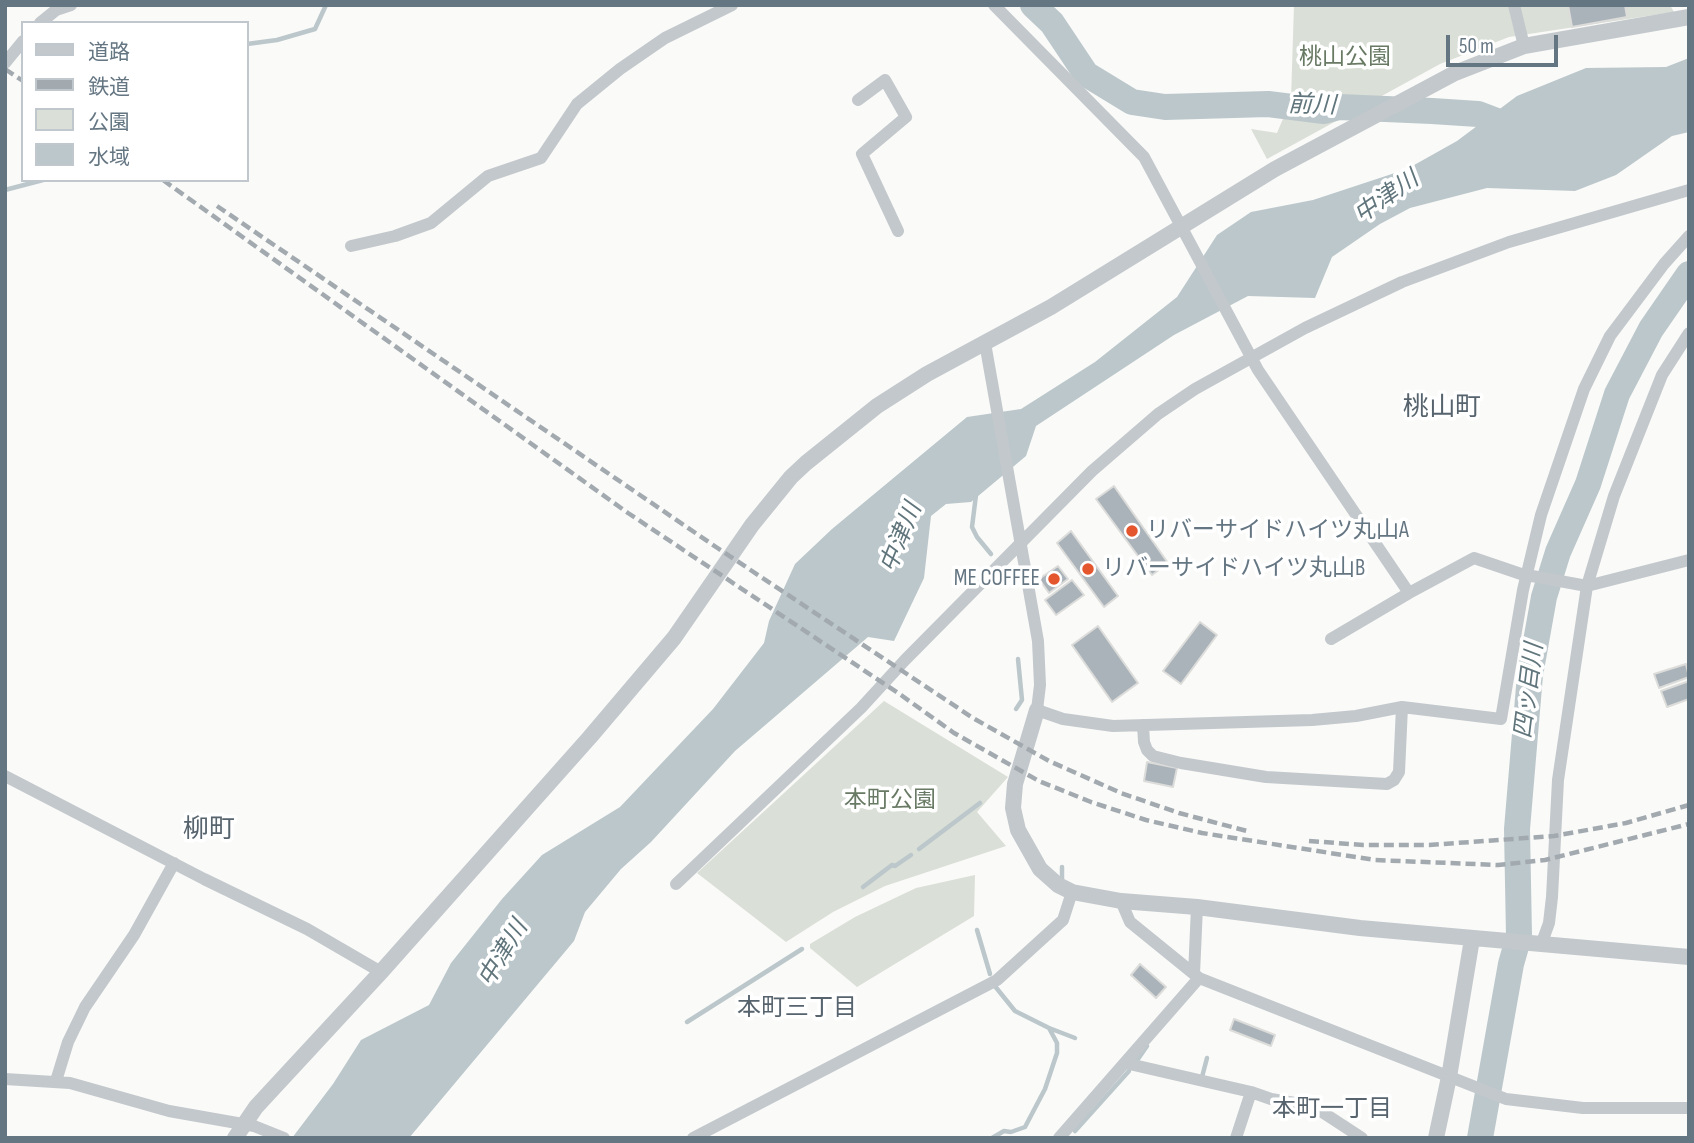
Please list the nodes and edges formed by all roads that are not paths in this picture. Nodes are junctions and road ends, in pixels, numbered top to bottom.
1 (71, 5) edge
2 (732, 5) edge
3 (994, 5) edge
4 (1514, 5) edge
5 (1689, 17) edge
6 (43, 21) edge
7 (21, 43) edge
8 (1524, 46) junction
9 (5, 63) edge
10 (858, 100) dead end
11 (1689, 190) edge
12 (898, 231) dead end
13 (1185, 233) junction
14 (1689, 236) edge
15 (351, 246) dead end
16 (1689, 333) edge
17 (985, 343) junction
18 (1249, 354) junction
19 (1020, 545) junction
20 (1689, 560) edge
21 (1533, 576) junction
22 (1583, 586) junction
23 (1409, 593) junction
24 (1331, 639) dead end
25 (1402, 707) junction
26 (1037, 710) junction
27 (1143, 725) junction
28 (5, 776) edge
29 (174, 863) junction
30 (676, 884) dead end
31 (1072, 892) junction
32 (1121, 901) junction
33 (1197, 907) junction
34 (1472, 939) junction
35 (1537, 945) junction
36 (1689, 957) edge
37 (380, 972) junction
38 (1196, 976) junction
39 (1125, 1063) junction
40 (1449, 1077) junction
41 (5, 1079) edge
42 (56, 1081) junction
43 (1251, 1092) junction
44 (1689, 1108) edge
45 (250, 1125) junction
46 (235, 1138) edge
47 (284, 1138) edge
48 (692, 1138) edge
49 (1059, 1138) edge
50 (1236, 1138) edge
51 (1362, 1138) edge
52 (1436, 1138) edge

1 - 6 street
2 - 15 street
3 - 13 street
4 - 8 street
5 - 8 street
7 - 9 street
8 - 13 street
10 - 12 street
11 - 18 street
13 - 17 street
13 - 18 street
14 - 21 street
16 - 22 street
17 - 19 street
17 - 37 street
18 - 19 street
18 - 23 street
19 - 26 street
19 - 30 street
20 - 22 street
21 - 22 street
21 - 23 street
21 - 25 street
22 - 35 street
23 - 24 street
25 - 27 street
25 - 27 street
26 - 27 street
26 - 31 street
28 - 29 street
29 - 37 street
29 - 42 street
31 - 32 street
31 - 48 street
32 - 33 street
32 - 38 street
33 - 34 street
33 - 38 street
34 - 35 street
34 - 40 street
35 - 36 street
37 - 45 street
38 - 39 street
38 - 40 street
39 - 43 street
39 - 49 street
40 - 44 street
40 - 52 street
41 - 42 street
42 - 45 street
43 - 50 street
43 - 51 street
45 - 46 street
45 - 47 street

